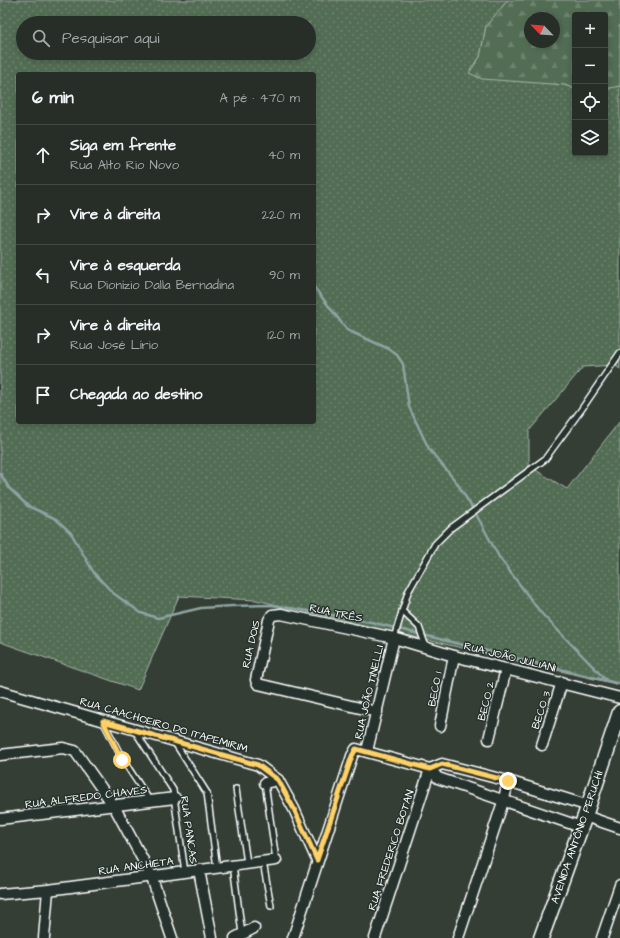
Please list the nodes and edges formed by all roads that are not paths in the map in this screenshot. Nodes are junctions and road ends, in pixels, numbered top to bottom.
1 (620, 353) edge
2 (402, 611) junction
3 (272, 615) joint
4 (394, 638) junction
5 (426, 647) junction
6 (454, 656) junction
7 (506, 669) junction
8 (562, 682) junction
9 (0, 691) edge
10 (620, 698) edge
11 (377, 712) junction
12 (620, 712) edge
13 (103, 721) junction
14 (440, 726) dead end
15 (135, 731) junction
16 (490, 739) dead end
17 (175, 742) junction
18 (542, 745) dead end
19 (367, 751) junction
20 (0, 755) edge
21 (430, 769) junction
22 (278, 780) junction
23 (508, 781) junction
24 (265, 783) joint
25 (236, 789) dead end
26 (175, 798) junction
27 (504, 799) junction
28 (150, 801) junction
29 (114, 806) junction
30 (585, 816) junction
31 (0, 819) edge
32 (620, 828) edge
33 (276, 860) joint
34 (317, 860) junction
35 (263, 861) junction
36 (247, 863) junction
37 (233, 865) junction
38 (217, 868) junction
39 (199, 870) junction
40 (185, 872) junction
41 (151, 876) junction
42 (620, 885) edge
43 (48, 890) junction
44 (0, 894) edge
45 (271, 906) dead end
46 (254, 928) dead end
47 (239, 936) edge
48 (44, 938) edge
49 (172, 938) edge
50 (212, 938) edge
51 (293, 938) edge
52 (375, 938) edge
53 (458, 938) edge
54 (541, 938) edge
55 (602, 938) edge

1 - 2 lane
2 - 4 lane
2 - 5 lane
3 - 4 street, RUA TRÊS
3 - 11 street, RUA DOIS
4 - 5 street, RUA JOÃO JULIANI
4 - 11 street, RUA JOÃO TINELLI
5 - 6 street, RUA JOÃO JULIANI
6 - 7 street, RUA JOÃO JULIANI
6 - 14 street, BECO 1
7 - 8 street, RUA JOÃO JULIANI
7 - 16 street, BECO 2
8 - 10 street, RUA JOÃO JULIANI
8 - 18 street, BECO 3
9 - 13 street, RUA CAACHOEIRO DO ITAPEMIRIM
11 - 19 street, RUA JOÃO TINELLI
12 - 30 main road, AVENIDA ANTÔNIO PERUCHI
13 - 15 street, RUA CAACHOEIRO DO ITAPEMIRIM
13 - 28 lane
15 - 17 street, RUA CAACHOEIRO DO ITAPEMIRIM
15 - 26 lane, RUA PANCAS
17 - 22 street, RUA CAACHOEIRO DO ITAPEMIRIM
17 - 38 lane
19 - 21 street
19 - 34 street
20 - 29 street
21 - 23 street
21 - 27 street
21 - 52 street, RUA FREDERICO BOTAN
22 - 24 street
22 - 34 street, RUA CAACHOEIRO DO ITAPEMIRIM
23 - 27 street
23 - 30 street
24 - 33 lane
25 - 36 lane
26 - 28 street, RUA ALFREDO CHAVES
26 - 40 lane, RUA PANCAS
27 - 30 street
27 - 53 street
28 - 29 street, RUA ALFREDO CHAVES
29 - 31 street, RUA ALFREDO CHAVES
29 - 41 street
30 - 32 street
30 - 54 main road, AVENIDA ANTÔNIO PERUCHI
33 - 35 street, RUA ANCHIETA
34 - 51 street
35 - 36 street, RUA ANCHIETA
35 - 45 lane
36 - 37 street, RUA ANCHIETA
37 - 38 street, RUA ANCHIETA
37 - 47 lane
38 - 39 street, RUA ANCHIETA
39 - 40 street, RUA ANCHIETA
39 - 50 street
40 - 41 street, RUA ANCHIETA
41 - 43 street, RUA ANCHIETA
41 - 49 street
42 - 55 street
43 - 44 street, RUA ANCHIETA
43 - 48 street
46 - 47 street

